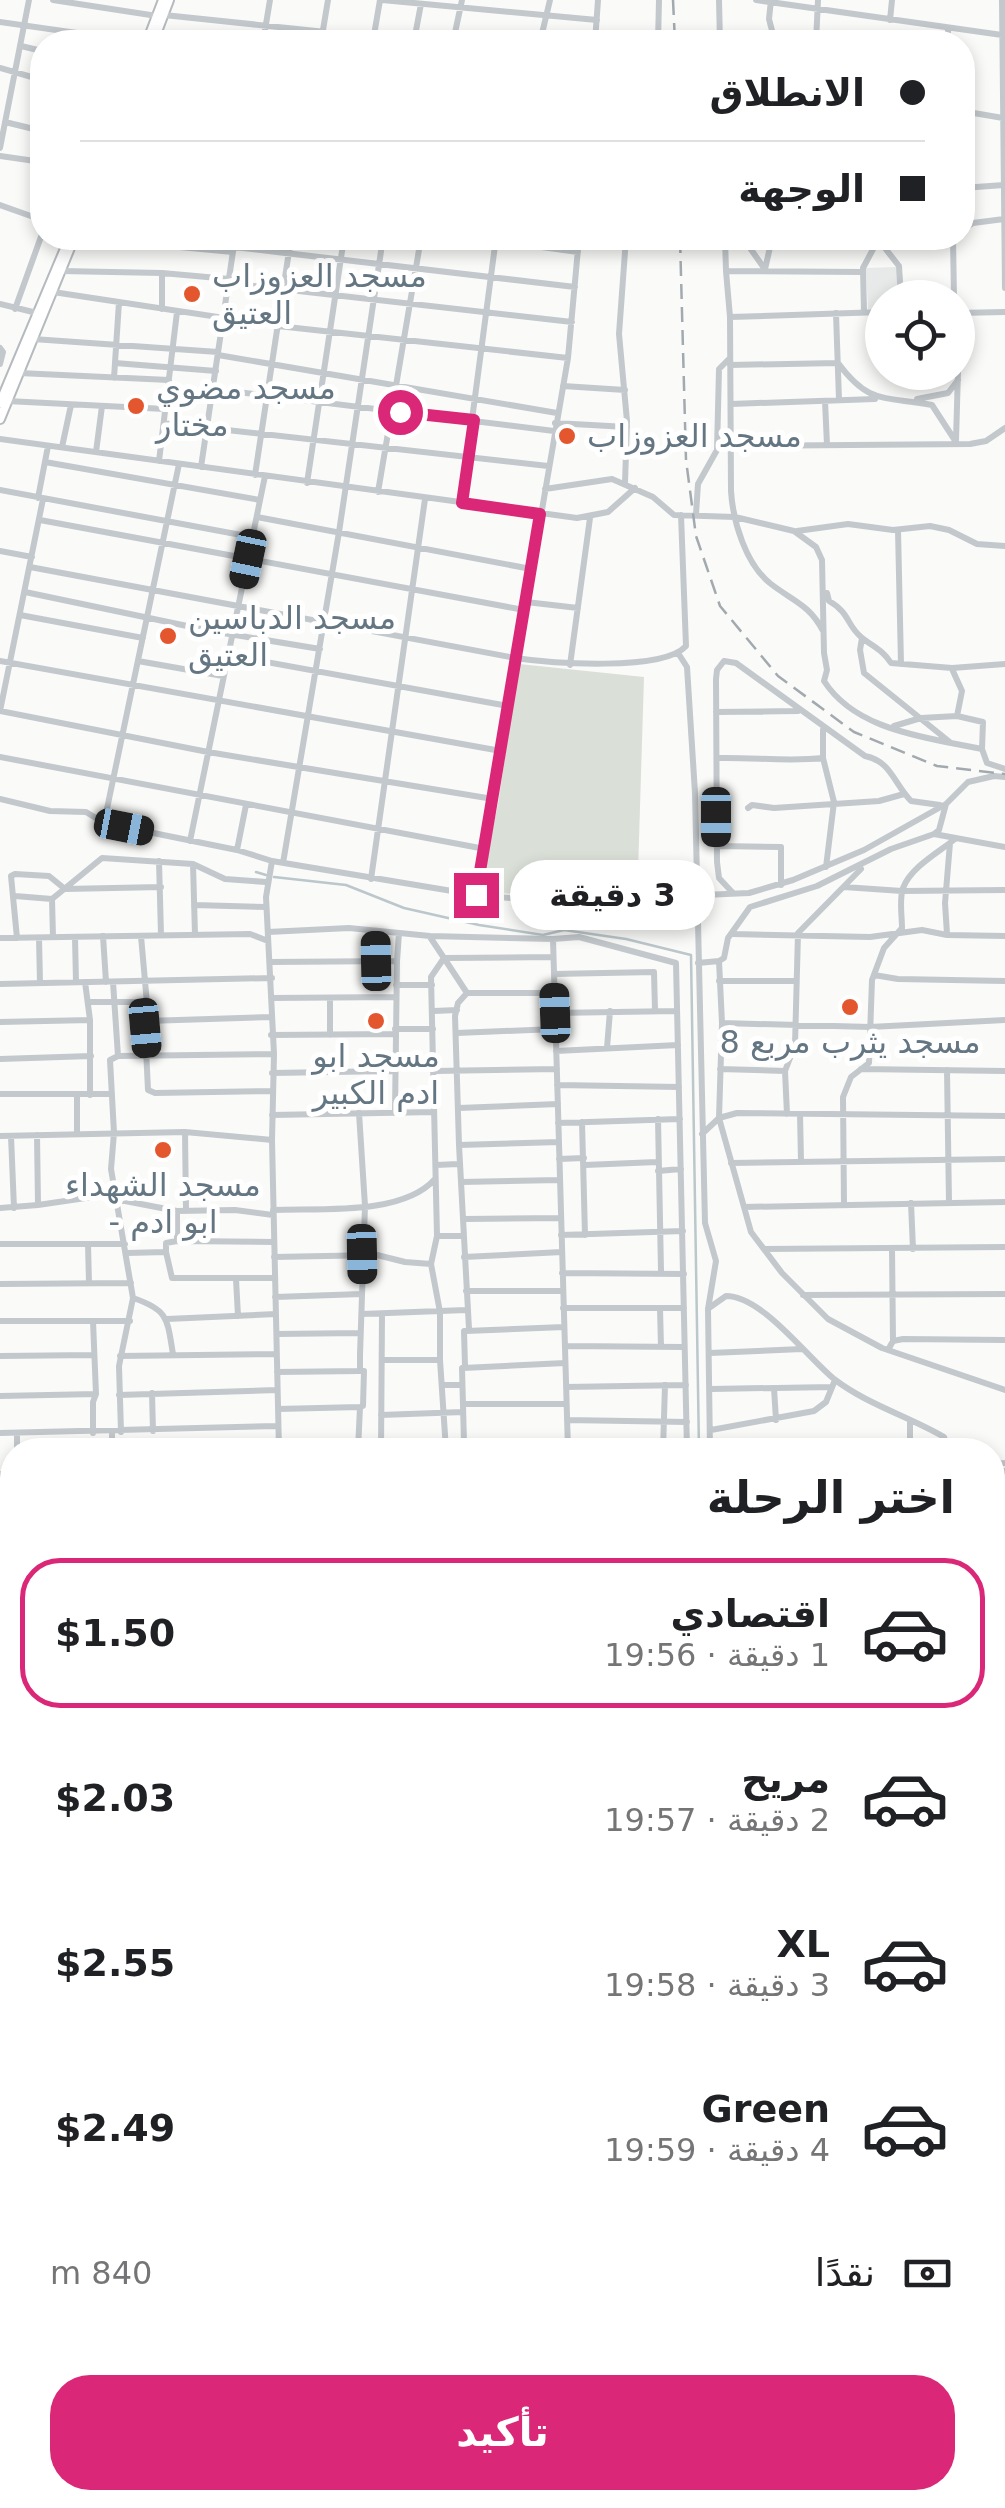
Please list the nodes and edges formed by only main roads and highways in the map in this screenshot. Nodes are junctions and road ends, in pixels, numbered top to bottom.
1 (166, 0) edge
2 (153, 30) edge
3 (67, 250) edge
4 (63, 259) junction
5 (4, 402) edge
6 (0, 419) edge

1 - 2 main road
3 - 4 main road
4 - 5 main road
4 - 5 main road
5 - 6 main road

